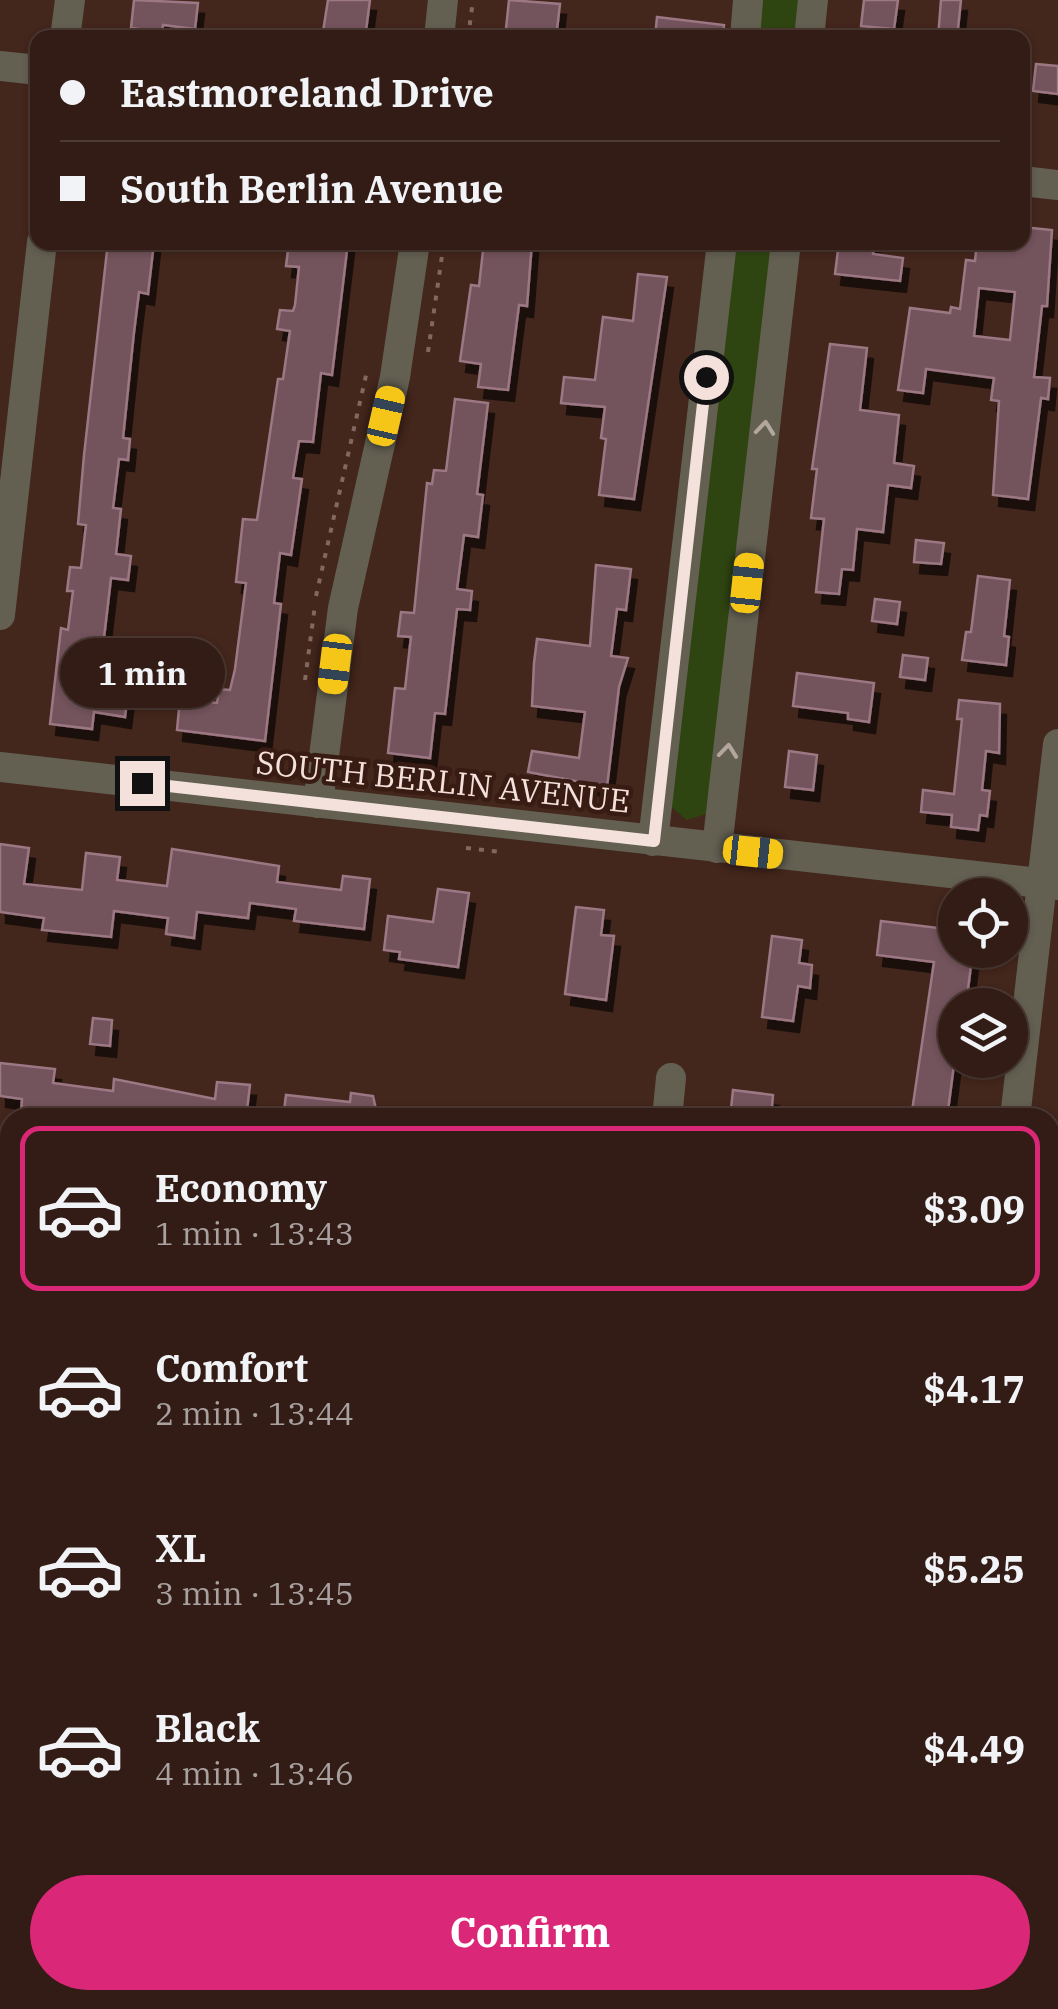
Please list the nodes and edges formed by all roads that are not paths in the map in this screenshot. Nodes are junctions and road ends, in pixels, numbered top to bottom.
1 (70, 0) edge
2 (443, 0) edge
3 (748, 0) edge
4 (813, 0) edge
5 (67, 30) edge
6 (440, 30) edge
7 (745, 30) edge
8 (809, 30) edge
9 (0, 66) edge
10 (30, 69) edge
11 (1030, 182) edge
12 (1058, 185) edge
13 (41, 250) edge
14 (415, 250) edge
15 (721, 250) edge
16 (785, 250) edge
17 (0, 615) edge
18 (1058, 744) edge
19 (0, 768) edge
20 (318, 803) junction
21 (654, 841) junction
22 (717, 848) junction
23 (1050, 884) edge
24 (671, 1078) dead end
25 (667, 1108) edge
26 (1016, 1108) edge

1 - 5 street
2 - 6 street
3 - 7 street
4 - 8 street
9 - 10 street
11 - 12 street
13 - 17 street
14 - 20 street
15 - 21 street
22 -> 16 street
18 - 23 street
19 - 20 street, SOUTH BERLIN AVENUE
20 - 21 street, SOUTH BERLIN AVENUE
21 - 22 street, SOUTH BERLIN AVENUE
22 - 23 street, SOUTH BERLIN AVENUE
23 - 26 street
24 - 25 street

